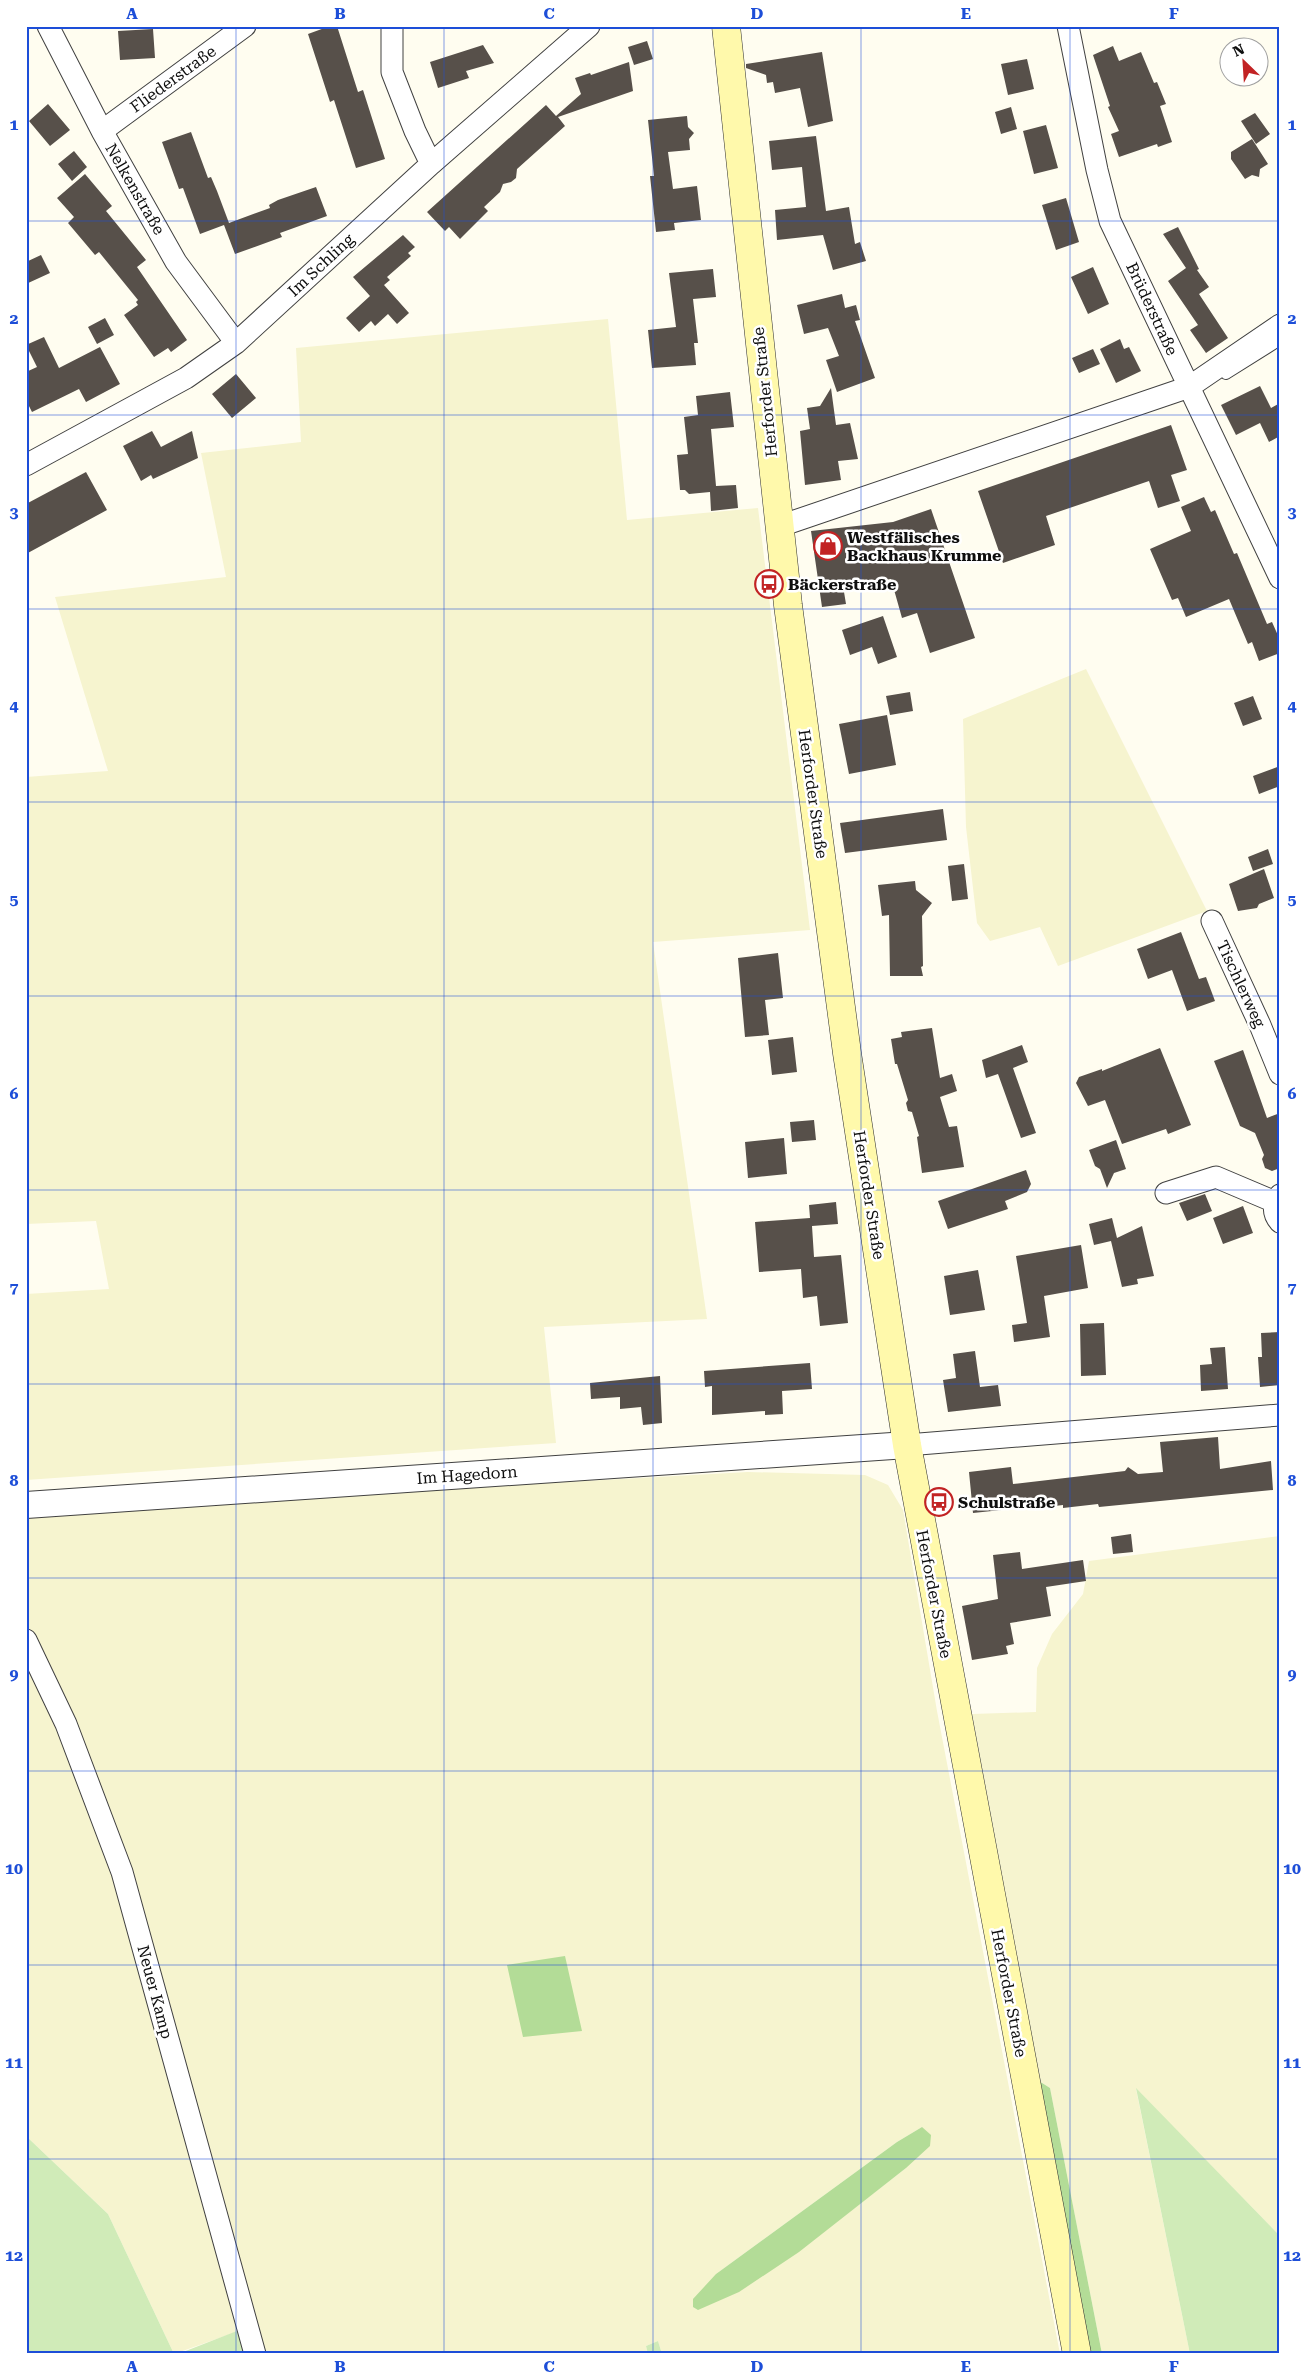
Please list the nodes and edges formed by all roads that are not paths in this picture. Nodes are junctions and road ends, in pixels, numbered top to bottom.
1 (48, 26) edge
2 (245, 26) edge
3 (392, 26) edge
4 (589, 26) edge
5 (726, 26) edge
6 (1068, 26) edge
7 (102, 131) junction
8 (431, 164) junction
9 (1280, 325) edge
10 (1280, 340) edge
11 (236, 343) junction
12 (1191, 391) junction
13 (26, 465) edge
14 (780, 526) junction
15 (1280, 578) edge
16 (1212, 922) dead end
17 (1280, 1074) edge
18 (1166, 1194) dead end
19 (1278, 1207) edge
20 (1280, 1415) edge
21 (907, 1446) junction
22 (26, 1505) edge
23 (26, 1640) edge
24 (256, 2354) edge
25 (1077, 2354) edge

1 - 7 street, Nelkenstraße
2 - 7 street, Fliederstraße
3 - 8 street
4 - 8 street, Im Schling
5 - 14 main road, Herforder Straße
6 - 12 street, Brüderstraße
7 - 11 street, Nelkenstraße
8 - 11 street, Im Schling
9 - 12 street
10 - 12 lane
11 - 13 street, Im Schling
12 - 14 street
12 - 15 street, Brüderstraße
14 - 21 main road, Herforder Straße
16 - 17 street, Tischlerweg
18 - 19 street
20 - 21 street
21 - 22 street, Im Hagedorn
21 - 25 main road, Herforder Straße
23 - 24 street, Neuer Kamp

